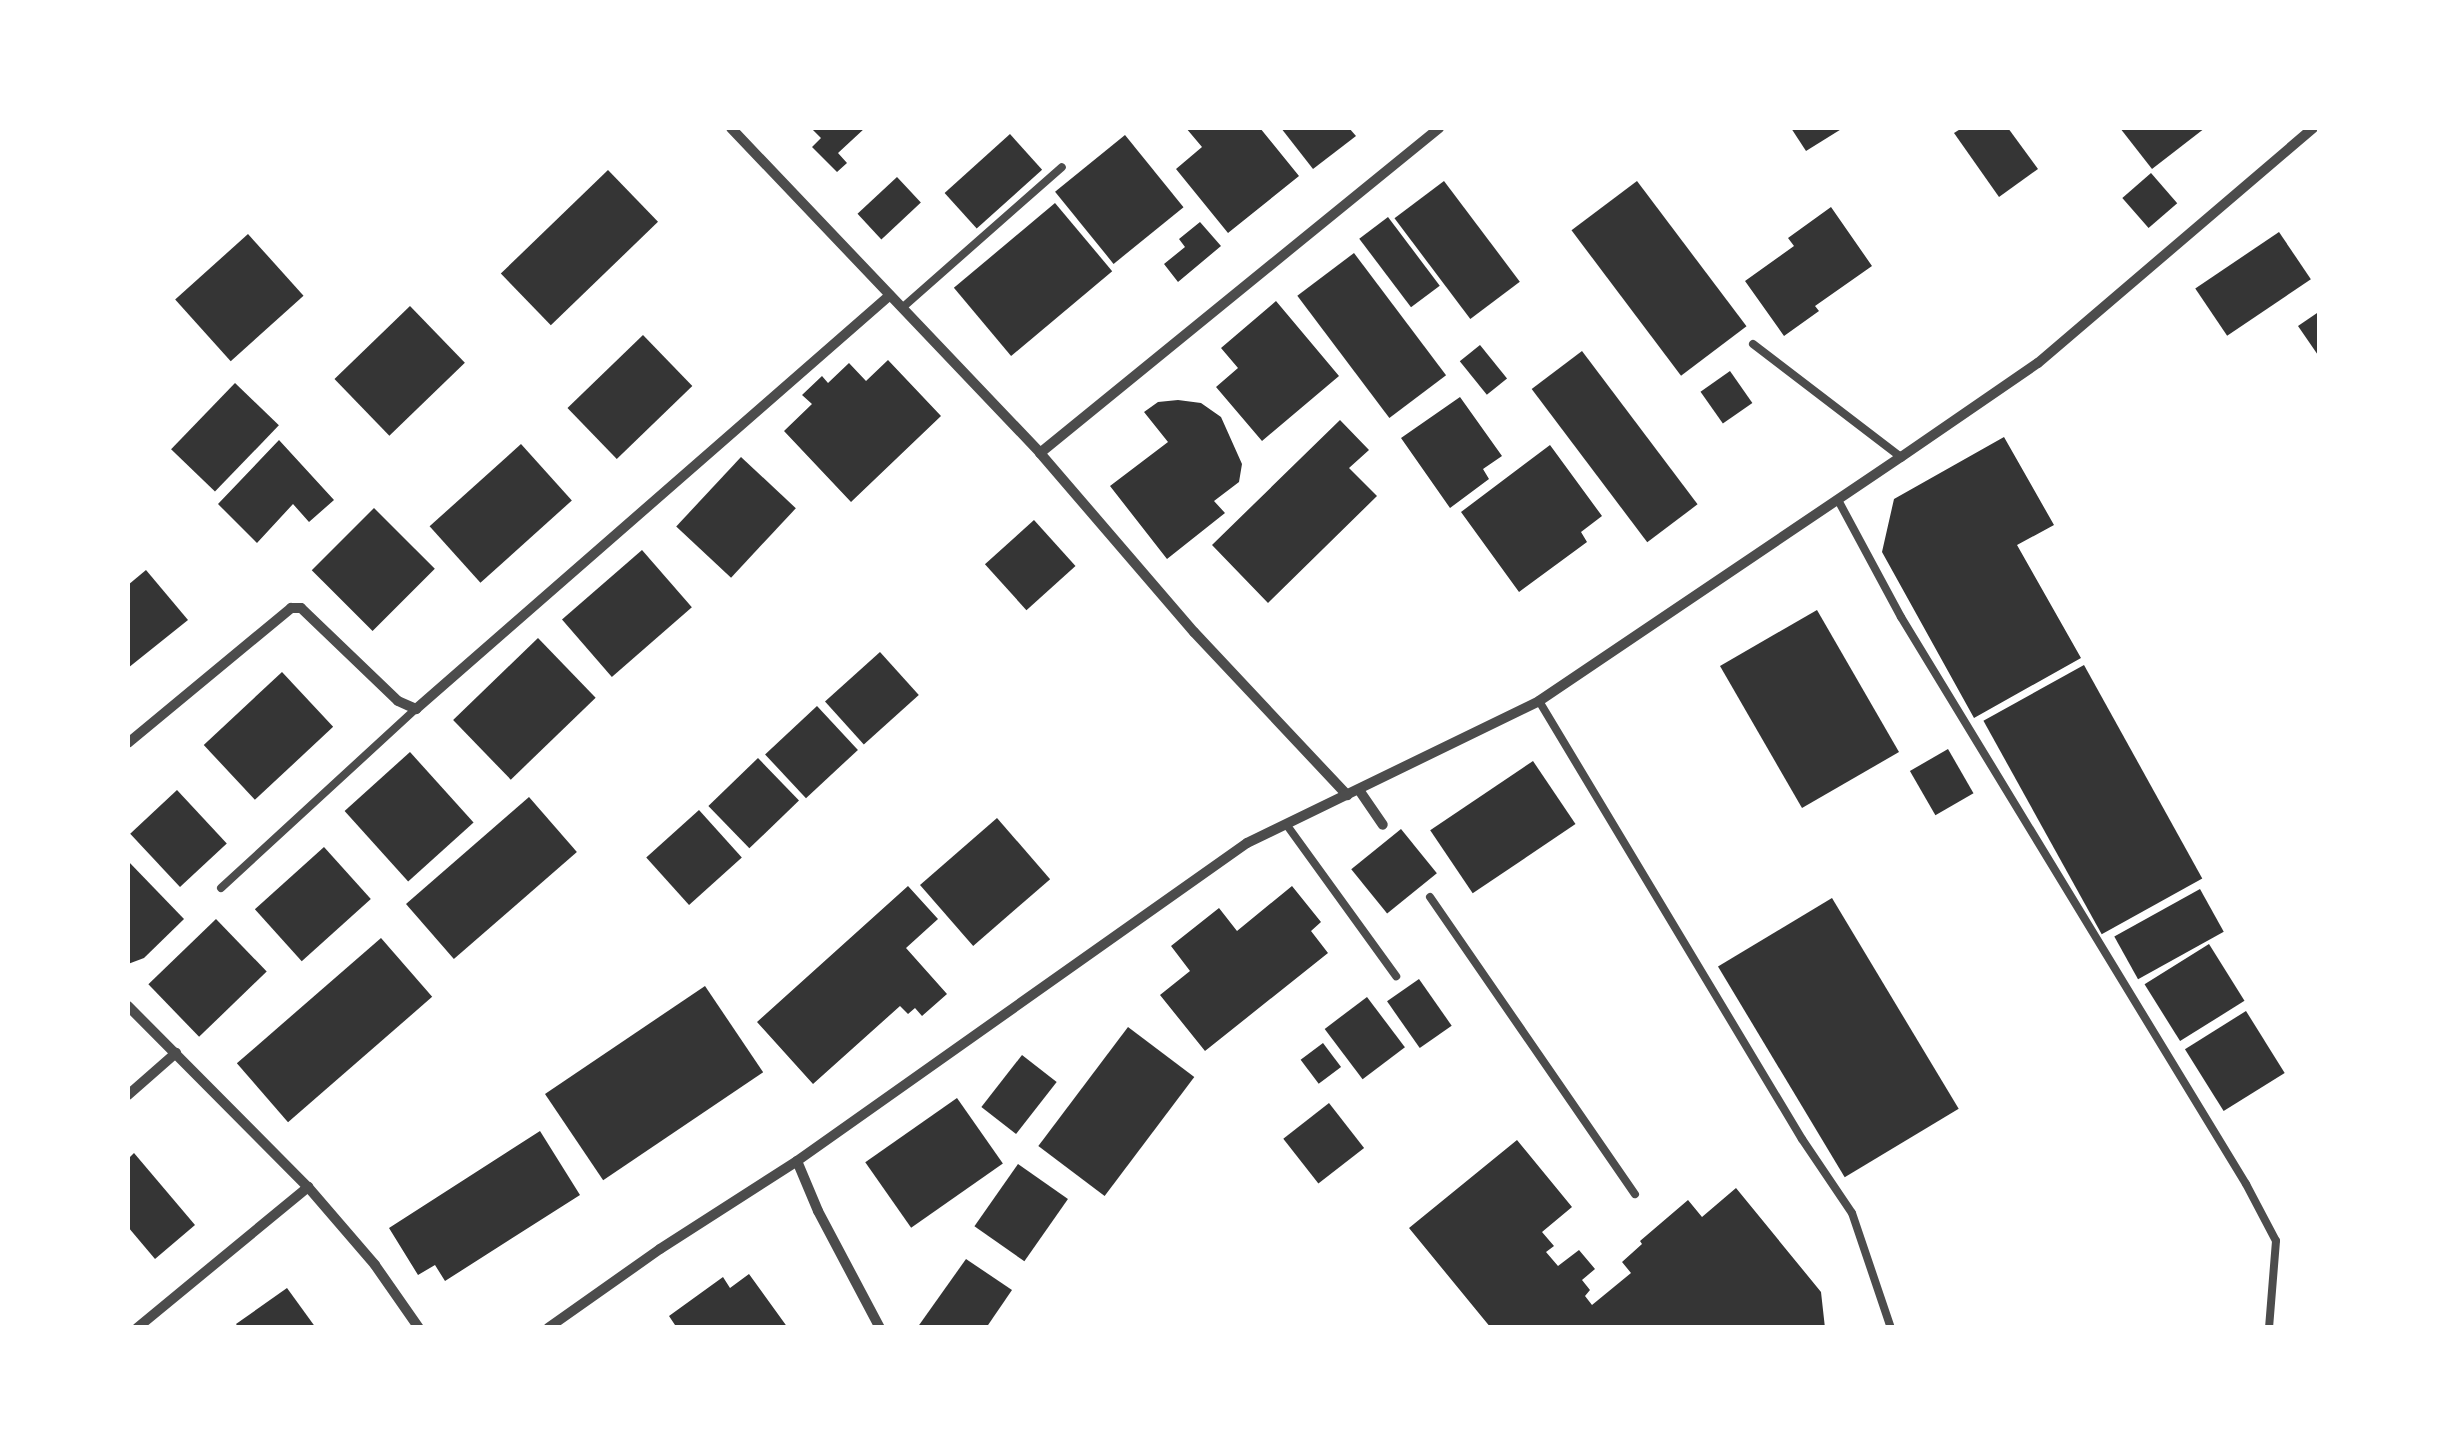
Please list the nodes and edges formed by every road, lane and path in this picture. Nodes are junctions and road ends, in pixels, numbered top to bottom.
1 (731, 128) edge
2 (1439, 128) edge
3 (2314, 128) edge
4 (1062, 167) dead end
5 (890, 295) junction
6 (902, 308) junction
7 (1752, 344) dead end
8 (1040, 452) junction
9 (1901, 457) junction
10 (1838, 500) junction
11 (1538, 701) junction
12 (416, 709) junction
13 (128, 743) edge
14 (1359, 790) junction
15 (1347, 795) junction
16 (1286, 824) junction
17 (1383, 826) dead end
18 (221, 888) dead end
19 (1430, 897) dead end
20 (1396, 976) dead end
21 (128, 1006) edge
22 (176, 1053) junction
23 (128, 1095) edge
24 (1597, 1114) dead end
25 (1586, 1122) junction
26 (798, 1162) junction
27 (308, 1187) junction
28 (1635, 1194) dead end
29 (137, 1328) edge
30 (419, 1328) edge
31 (548, 1328) edge
32 (880, 1328) edge
33 (1892, 1328) edge
34 (2269, 1328) edge

1 - 5 street
2 - 8 street
3 - 9 street
4 - 6 lane
5 - 6 street
5 - 12 street
6 - 8 street
7 - 9 lane
8 - 15 street
9 - 10 street
10 - 11 street
10 - 34 lane
11 - 14 street
11 - 33 lane
12 - 13 street
12 - 18 lane
14 - 15 street
14 - 17 street
15 - 16 street
16 - 20 lane
16 - 26 street
19 - 25 lane
21 - 22 street
22 - 23 street
22 - 27 street
24 - 25 lane
25 - 28 lane
26 - 31 street
26 - 32 street
27 - 29 street
27 - 30 street

